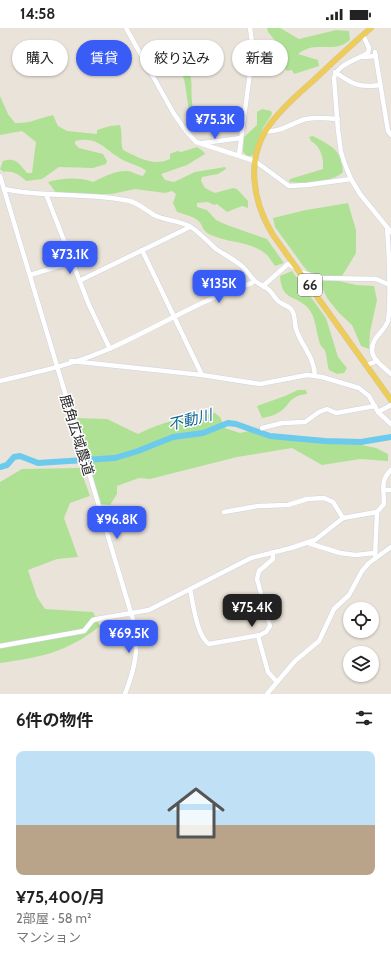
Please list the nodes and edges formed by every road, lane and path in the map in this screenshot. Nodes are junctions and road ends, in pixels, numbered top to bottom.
1 (126, 28) edge
2 (250, 28) edge
3 (371, 28) edge
4 (363, 35) junction
5 (362, 56) junction
6 (335, 72) junction
7 (380, 85) junction
8 (338, 119) junction
9 (266, 131) junction
10 (391, 135) edge
11 (241, 138) junction
12 (201, 144) junction
13 (239, 155) junction
14 (255, 160) junction
15 (0, 176) edge
16 (351, 179) junction
17 (4, 189) junction
18 (46, 194) junction
19 (190, 227) junction
20 (389, 230) edge
21 (142, 250) junction
22 (73, 262) junction
23 (301, 272) junction
24 (30, 275) junction
25 (81, 280) junction
26 (254, 280) junction
27 (263, 286) junction
28 (390, 288) edge
29 (175, 317) junction
30 (110, 349) junction
31 (377, 361) junction
32 (71, 362) junction
33 (368, 365) junction
34 (57, 367) junction
35 (391, 374) edge
36 (202, 376) junction
37 (315, 376) junction
38 (0, 381) edge
39 (391, 400) edge
40 (391, 405) edge
41 (375, 406) junction
42 (378, 412) junction
43 (391, 424) edge
44 (262, 428) dead end
45 (391, 470) edge
46 (384, 490) junction
47 (391, 490) edge
48 (224, 512) dead end
49 (378, 512) junction
50 (343, 518) junction
51 (308, 543) junction
52 (391, 547) edge
53 (273, 552) junction
54 (375, 555) junction
55 (190, 589) junction
56 (130, 613) junction
57 (258, 636) junction
58 (0, 646) edge
59 (277, 682) junction
60 (125, 694) edge
61 (267, 694) edge

1 - 12 street
2 - 11 street
3 - 4 main road, 66
4 - 5 street
4 - 9 main road, 66
5 - 6 street
5 - 7 street
6 - 7 street
6 - 8 street
7 - 10 street
8 - 9 street
8 - 16 street
9 - 14 main road, 66
11 - 12 street
11 - 13 street
12 - 13 street
13 - 14 street
14 - 16 street
14 - 23 main road, 66
15 - 17 street, 鹿角広域農道
16 - 20 street
17 - 18 street
17 - 24 street, 鹿角広域農道
18 - 19 street
18 - 22 street
19 - 21 street
19 - 26 street
20 - 28 street
21 - 25 street
21 - 29 street
22 - 24 street
22 - 25 street
23 - 27 street
23 - 28 street
23 - 33 main road, 66
24 - 34 street, 鹿角広域農道
25 - 30 street
26 - 27 street
26 - 29 street
27 - 37 street
28 - 31 street
29 - 30 street
29 - 36 street
30 - 32 street
31 - 33 street
31 - 35 street
32 - 34 street
32 - 36 street
33 - 39 main road, 66
34 - 38 street
34 - 56 street, 鹿角広域農道
36 - 37 street
37 - 41 street
40 - 42 street
41 - 42 street
41 - 44 street
42 - 43 street
45 - 46 street
46 - 47 street
46 - 49 street
48 - 50 street
49 - 50 street
49 - 54 street
50 - 51 street
51 - 53 street
51 - 54 street
52 - 54 street
53 - 55 street
53 - 57 street
54 - 59 street
55 - 56 street
55 - 57 street
56 - 58 street
56 - 60 street, 鹿角広域農道
57 - 59 street
59 - 61 street

